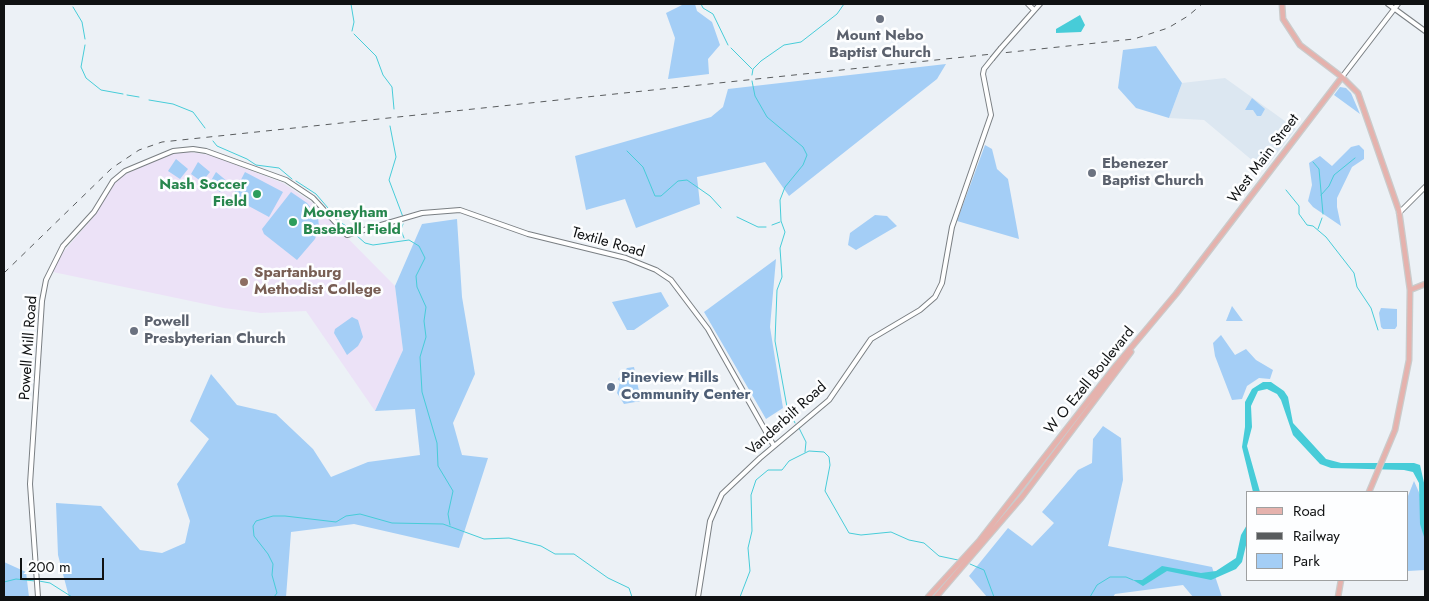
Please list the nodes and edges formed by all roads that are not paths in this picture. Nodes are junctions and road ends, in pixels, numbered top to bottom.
1 (1028, 4) edge
2 (1040, 4) edge
3 (1282, 4) edge
4 (1388, 4) edge
5 (1398, 4) edge
6 (1394, 8) junction
7 (1034, 10) junction
8 (1425, 31) edge
9 (1342, 77) junction
10 (1425, 187) edge
11 (1399, 213) junction
12 (347, 235) joint
13 (1425, 284) edge
14 (1410, 290) junction
15 (1148, 328) joint
16 (774, 446) junction
17 (1369, 491) edge
18 (1005, 514) junction
19 (1341, 581) edge
20 (38, 597) edge
21 (698, 597) edge
22 (928, 597) edge
23 (936, 597) edge
24 (1338, 597) edge

1 - 7 street
2 - 7 street
3 - 9 main road
4 - 6 street
5 - 6 street, West Main Street
6 - 8 street
6 - 9 street, West Main Street
7 - 16 street, Vanderbilt Road, bridge
9 - 11 main road
9 - 15 main road, West Main Street
10 - 11 street
11 - 14 main road
12 - 16 street, Textile Road
12 - 20 street, Powell Mill Road
13 - 14 main road
14 - 17 main road
15 - 18 main road, W O Ezell Boulevard
16 - 21 street, Vanderbilt Road
18 - 22 main road, W O Ezell Boulevard
18 - 23 main road, W O Ezell Boulevard
19 - 24 main road

